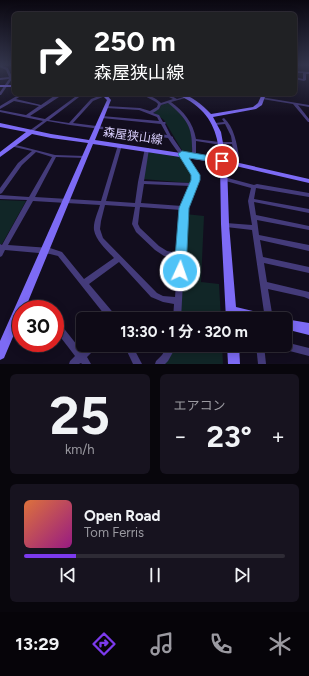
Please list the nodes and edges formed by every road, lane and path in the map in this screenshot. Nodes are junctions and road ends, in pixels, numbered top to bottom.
1 (10, 82) edge
2 (0, 86) edge
3 (6, 86) junction
4 (12, 86) edge
5 (0, 94) edge
6 (19, 96) edge
7 (57, 96) edge
8 (78, 96) edge
9 (101, 96) edge
10 (104, 96) edge
11 (147, 96) edge
12 (169, 96) edge
13 (263, 96) edge
14 (187, 97) joint
15 (14, 100) junction
16 (177, 100) junction
17 (169, 102) junction
18 (294, 103) junction
19 (160, 104) junction
20 (42, 106) junction
21 (309, 106) edge
22 (106, 107) junction
23 (0, 110) edge
24 (151, 112) junction
25 (27, 116) junction
26 (209, 116) junction
27 (102, 117) junction
28 (224, 119) dead end
29 (46, 120) junction
30 (309, 121) edge
31 (164, 123) junction
32 (227, 123) junction
33 (70, 124) junction
34 (215, 124) junction
35 (0, 125) edge
36 (98, 128) junction
37 (30, 132) junction
38 (171, 137) junction
39 (195, 140) junction
40 (92, 142) junction
41 (235, 143) junction
42 (221, 144) junction
43 (12, 146) junction
44 (120, 146) junction
45 (147, 149) junction
46 (35, 151) junction
47 (182, 154) junction
48 (0, 155) edge
49 (55, 156) junction
50 (194, 156) junction
51 (85, 157) junction
52 (237, 157) dead end
53 (222, 161) junction
54 (224, 179) junction
55 (309, 181) edge
56 (142, 182) junction
57 (193, 184) junction
58 (254, 187) junction
59 (0, 192) edge
60 (309, 195) edge
61 (0, 197) edge
62 (30, 199) junction
63 (251, 200) junction
64 (66, 201) junction
65 (103, 203) junction
66 (138, 205) junction
67 (184, 208) junction
68 (309, 211) edge
69 (254, 217) junction
70 (226, 225) junction
71 (255, 228) junction
72 (309, 228) edge
73 (256, 237) junction
74 (2, 247) edge
75 (309, 248) edge
76 (45, 250) junction
77 (0, 254) edge
78 (181, 256) junction
79 (119, 258) junction
80 (260, 259) junction
81 (309, 270) edge
82 (84, 283) junction
83 (264, 285) junction
84 (309, 296) edge
85 (25, 300) edge
86 (178, 301) junction
87 (107, 312) edge
88 (177, 312) edge
89 (231, 312) edge
90 (268, 312) edge
91 (12, 322) edge
92 (292, 325) edge
93 (309, 329) edge
94 (4, 333) edge
95 (64, 335) edge
96 (292, 348) edge
97 (85, 352) edge
98 (132, 352) edge
99 (169, 352) edge
100 (233, 352) edge
101 (261, 352) edge
102 (309, 352) edge
103 (0, 354) edge
104 (81, 356) junction
105 (73, 364) edge
106 (87, 364) edge
107 (138, 364) edge
108 (159, 364) edge
109 (234, 364) edge
110 (262, 364) edge

1 - 3 street
2 - 3 street
3 - 4 street
3 - 5 street
6 - 15 street
7 - 20 street
8 - 29 street
9 - 33 street
10 - 22 street
11 - 19 street
12 - 16 street
13 - 18 street
13 - 26 street
14 - 16 street
14 - 26 street
15 - 20 street
15 - 23 street
16 - 17 street
17 - 19 street
17 - 39 street
18 - 21 street
18 - 30 street
19 - 24 street
20 - 25 street
22 - 24 street
22 - 27 street
23 - 25 street
24 - 31 street
25 - 29 street
26 - 34 street
27 - 31 street
27 - 36 street
28 - 32 street
29 - 33 street
29 - 37 street
31 - 38 street
32 - 34 street
32 - 41 street
33 - 36 street
34 - 42 street
35 - 37 street, 森屋狭山線
36 - 38 street
36 - 40 street
37 - 40 street, 森屋狭山線
37 - 43 street
38 - 47 street
39 - 42 street
39 - 50 street
40 - 44 street, 森屋狭山線
40 - 51 street
41 - 42 street
41 - 52 street
42 - 53 street
43 - 46 street
43 - 48 street
44 - 45 street, 森屋狭山線
44 - 65 street
45 - 47 street, 森屋狭山線
45 - 56 street
46 - 49 street
46 - 59 street
47 - 50 street, 森屋狭山線
47 - 57 street
49 - 51 street
49 - 62 street
50 - 53 street, 森屋狭山線
51 - 64 street
53 - 54 street
53 - 55 street, 森屋狭山線
54 - 58 street
54 - 70 street
56 - 57 street
56 - 66 street
57 - 67 street
58 - 60 street
58 - 63 street
61 - 62 street
62 - 64 street
62 - 74 street
63 - 68 street
63 - 69 street
64 - 65 street
64 - 76 street
65 - 66 street
65 - 79 street
66 - 67 street
66 - 78 street
67 - 78 street
69 - 71 street
69 - 72 street
70 - 71 street
70 - 89 street
71 - 73 street
73 - 75 street
73 - 80 street
74 - 76 street
74 - 77 street
76 - 82 street
76 - 85 street
78 - 86 street
79 - 82 street
79 - 86 street
80 - 81 street
80 - 83 street
82 - 87 street
83 - 84 street
83 - 90 street
86 - 88 street
91 - 94 street
92 - 93 street
94 - 103 street
95 - 104 street
96 - 102 street
97 - 104 street
98 - 107 street
99 - 108 street
100 - 109 street
101 - 110 street
104 - 105 street
104 - 106 street

